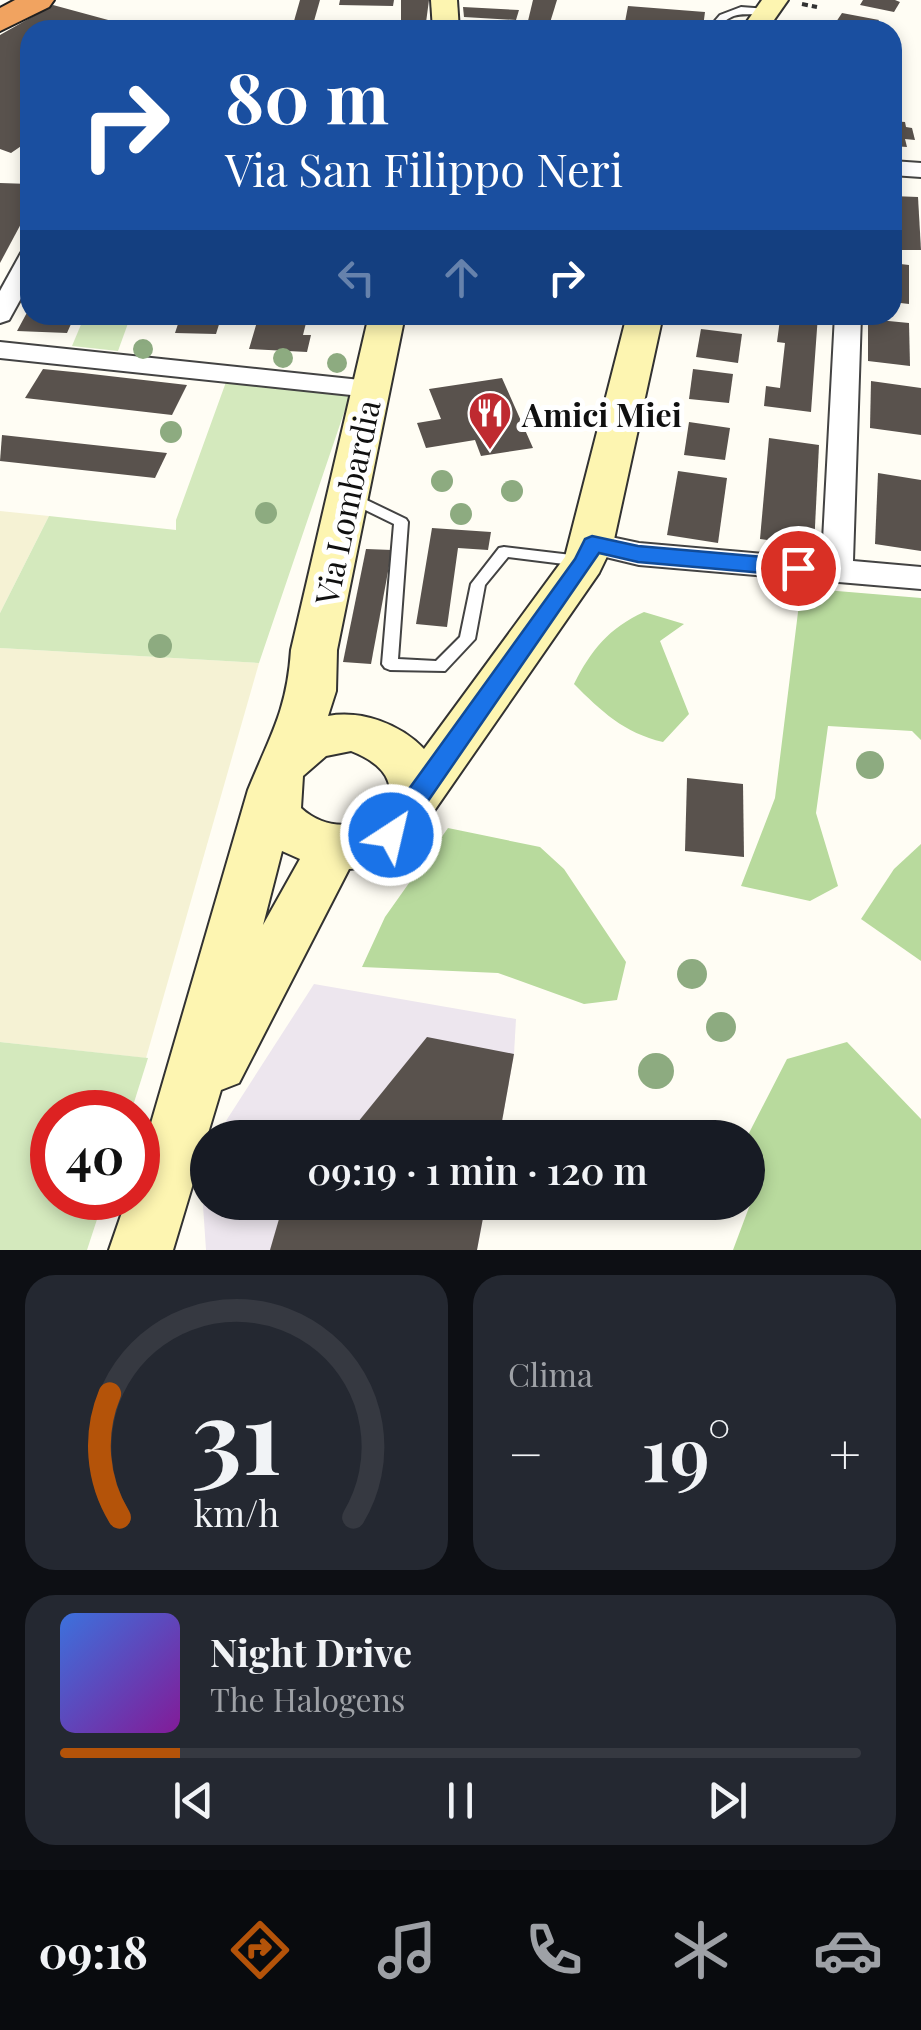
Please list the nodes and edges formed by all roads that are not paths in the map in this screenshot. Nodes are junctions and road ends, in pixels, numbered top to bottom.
1 (38, 0) edge
2 (765, 14) edge
3 (0, 20) edge
4 (718, 20) edge
5 (20, 277) edge
6 (0, 315) edge
7 (384, 325) edge
8 (643, 325) edge
9 (848, 325) edge
10 (0, 350) edge
11 (370, 389) junction
12 (348, 496) junction
13 (588, 553) junction
14 (837, 572) junction
15 (921, 578) edge
16 (312, 691) junction
17 (472, 716) junction
18 (366, 734) junction
19 (282, 772) junction
20 (418, 796) junction
21 (332, 850) junction
22 (179, 1136) junction
23 (141, 1250) edge

1 - 3 highway
2 - 4 lane
5 - 6 street
7 - 11 street, Via Lombardia
8 - 13 street
9 - 14 street
10 - 11 street
11 - 12 street, Via Lombardia
12 - 13 lane
12 - 16 street, Via Lombardia
13 - 14 street
13 - 17 street
14 - 15 street
16 - 18 street
16 - 19 street, Via Lombardia
17 - 18 street
17 - 20 street
18 - 19 street
18 - 20 street
19 - 21 street
19 - 22 street, Via Lombardia
20 - 21 street
21 - 22 street, Via Lombardia
22 - 23 street, Via Lombardia

